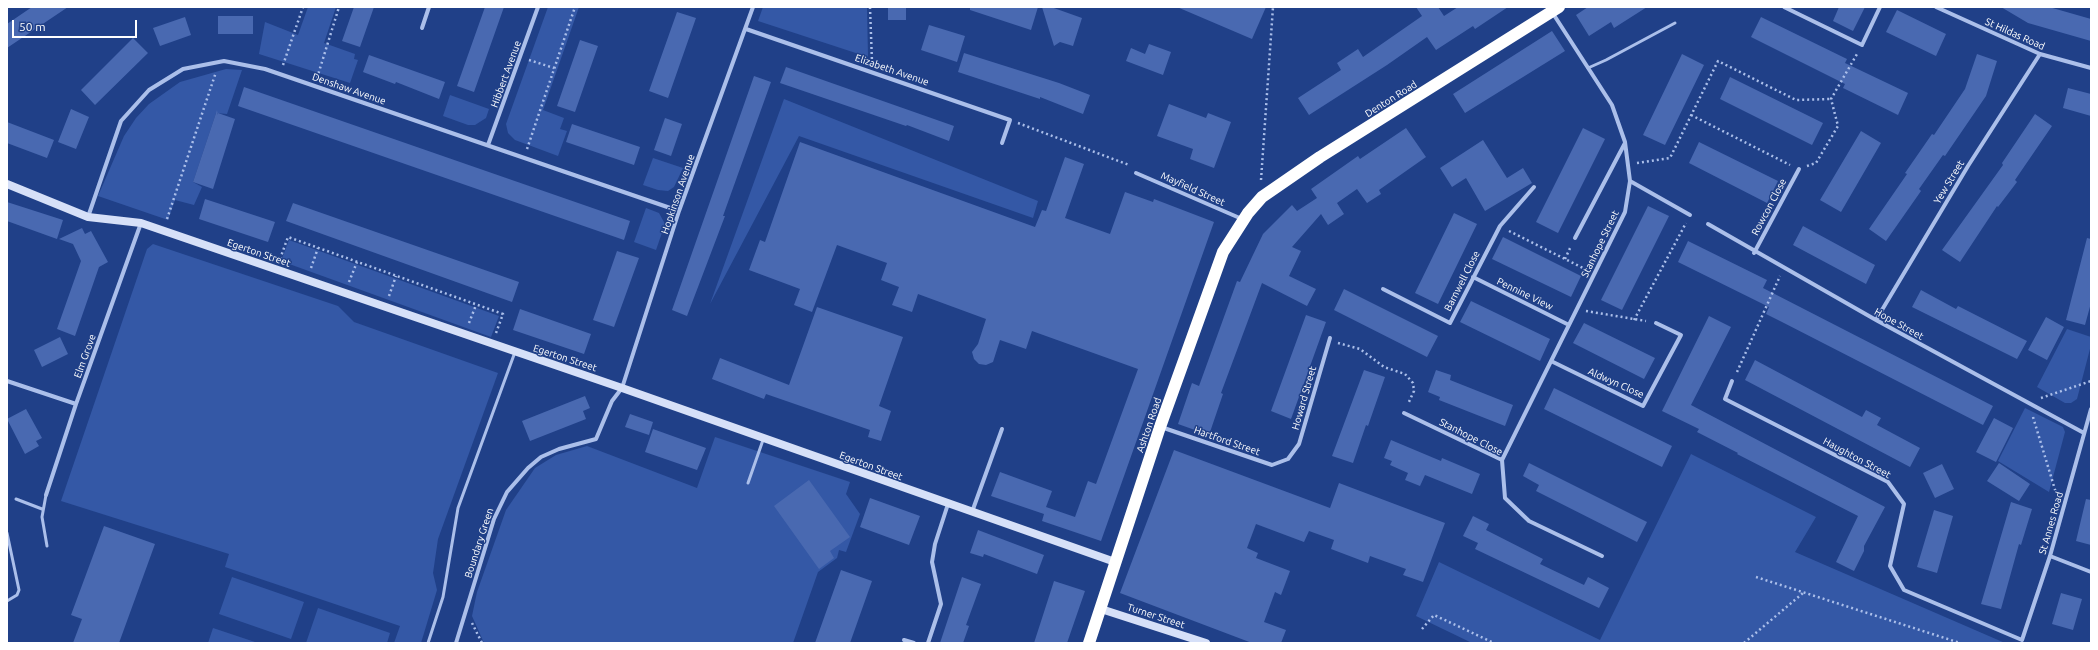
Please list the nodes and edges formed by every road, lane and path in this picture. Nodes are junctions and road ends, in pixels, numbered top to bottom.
1 (303, 7) edge
2 (339, 7) edge
3 (429, 7) edge
4 (538, 7) edge
5 (575, 7) edge
6 (753, 7) edge
7 (870, 7) edge
8 (1274, 7) edge
9 (1784, 7) edge
10 (1880, 7) edge
11 (1936, 7) edge
12 (1553, 9) edge
13 (1675, 23) dead end
14 (422, 28) dead end
15 (746, 29) junction
16 (1862, 45) junction
17 (2040, 54) junction
18 (521, 58) junction
19 (219, 62) junction
20 (554, 68) junction
21 (1588, 68) junction
22 (2091, 68) edge
23 (874, 72) junction
24 (280, 74) junction
25 (314, 86) junction
26 (1831, 99) junction
27 (1691, 115) junction
28 (1010, 120) junction
29 (1625, 142) junction
30 (1002, 143) dead end
31 (488, 145) junction
32 (524, 157) junction
33 (1628, 164) junction
34 (1799, 169) junction
35 (1136, 173) joint
36 (1630, 181) junction
37 (7, 184) edge
38 (1534, 187) dead end
39 (1262, 197) junction
40 (679, 212) junction
41 (1690, 215) joint
42 (88, 216) junction
43 (1243, 220) junction
44 (141, 223) junction
45 (1708, 224) dead end
46 (1500, 226) junction
47 (163, 231) junction
48 (1575, 238) dead end
49 (318, 248) junction
50 (1754, 253) junction
51 (356, 262) junction
52 (1784, 269) junction
53 (276, 270) junction
54 (1594, 274) junction
55 (396, 276) junction
56 (1473, 277) junction
57 (307, 280) junction
58 (1383, 289) dead end
59 (345, 294) junction
60 (476, 305) junction
61 (385, 307) junction
62 (1577, 310) junction
63 (1634, 320) junction
64 (1876, 320) junction
65 (1656, 323) joint
66 (1569, 325) junction
67 (465, 335) junction
68 (1330, 338) joint
69 (492, 345) junction
70 (515, 352) junction
71 (1551, 361) junction
72 (7, 381) edge
73 (1732, 381) joint
74 (2091, 381) edge
75 (622, 388) junction
76 (2028, 403) junction
77 (76, 404) junction
78 (2091, 409) edge
79 (1404, 413) joint
80 (1160, 427) junction
81 (1002, 429) dead end
82 (2084, 433) junction
83 (764, 438) junction
84 (1288, 459) joint
85 (1502, 460) junction
86 (748, 483) dead end
87 (46, 495) joint
88 (16, 499) dead end
89 (948, 504) junction
90 (42, 509) junction
91 (972, 512) junction
92 (2062, 512) junction
93 (7, 533) edge
94 (47, 546) dead end
95 (1602, 556) dead end
96 (2050, 556) junction
97 (1115, 562) junction
98 (2091, 572) edge
99 (1756, 577) dead end
100 (1803, 593) junction
101 (7, 601) edge
102 (1101, 609) junction
103 (466, 610) junction
104 (1422, 629) dead end
105 (904, 640) dead end
106 (2022, 640) joint
107 (428, 643) edge
108 (456, 643) edge
109 (482, 643) edge
110 (914, 643) edge
111 (928, 643) edge
112 (1089, 643) edge
113 (1206, 643) edge
114 (1494, 643) edge
115 (1744, 643) edge
116 (1960, 643) edge

1 - 24 path
2 - 25 path
3 - 14 street
4 - 18 street, Hibbert Avenue
5 - 20 path
6 - 15 street, Hopkinson Avenue
7 - 23 path
8 - 39 path
9 - 16 street
10 - 16 street
11 - 17 street, St Hildas Road
12 - 21 street, Stanhope Street
12 - 39 highway, Denton Road
13 - 21 lane
15 - 23 street, Elizabeth Avenue
15 - 40 street, Hopkinson Avenue
16 - 26 path
17 - 22 street, St Hildas Road
17 - 64 street, Yew Street
18 - 20 path
18 - 31 street, Hibbert Avenue
19 - 24 street, Denshaw Avenue
19 - 42 street, Denshaw Avenue
19 - 47 path
20 - 32 path
21 - 29 street, Stanhope Street
23 - 28 street, Elizabeth Avenue
24 - 25 street, Denshaw Avenue
25 - 31 street, Denshaw Avenue
26 - 27 path
26 - 34 path
27 - 33 path
27 - 34 path
28 - 30 street
28 - 35 path
29 - 33 street, Stanhope Street
29 - 48 street
31 - 32 street, Denshaw Avenue
32 - 40 street, Denshaw Avenue
33 - 36 street, Stanhope Street
34 - 50 street, Rowcon Close
35 - 43 street, Mayfield Street
36 - 41 street
36 - 54 street, Stanhope Street
37 - 42 street, Egerton Street
38 - 46 street, Barnwell Close
39 - 43 highway, Denton Road
40 - 75 street, Hopkinson Avenue
41 - 63 path
42 - 44 street, Egerton Street
43 - 80 highway, Ashton Road
44 - 47 street, Egerton Street
44 - 77 street, Elm Grove
45 - 50 street, Hope Street
46 - 54 path
46 - 56 street, Barnwell Close
47 - 53 street, Egerton Street
49 - 51 path
49 - 53 path
49 - 57 path
50 - 52 street, Hope Street
51 - 55 path
51 - 59 path
52 - 64 street, Hope Street
52 - 73 path
53 - 57 street, Egerton Street
54 - 62 street, Stanhope Street
55 - 60 path
55 - 61 path
56 - 58 street, Barnwell Close
56 - 66 street, Pennine View
57 - 59 street, Egerton Street
59 - 61 street, Egerton Street
60 - 67 path
60 - 69 path
61 - 67 street, Egerton Street
62 - 63 path
62 - 66 street, Stanhope Street
63 - 65 path
64 - 76 street, Hope Street
65 - 71 street, Aldwyn Close
66 - 71 street, Stanhope Street
67 - 69 street, Egerton Street
68 - 79 path
68 - 84 street, Howard Street
69 - 70 street, Egerton Street
70 - 75 street, Egerton Street
70 - 107 lane
71 - 85 street, Stanhope Street
72 - 77 street
73 - 106 street, Haughton Street
74 - 76 path
75 - 83 street, Egerton Street
75 - 103 street, Boundary Green
76 - 82 street, Hope Street
76 - 92 path
77 - 87 street, Elm Grove
78 - 82 street, St Annes Road
79 - 85 street, Stanhope Close
80 - 84 street, Hartford Street
80 - 97 highway, Ashton Road
81 - 91 street
82 - 92 street, St Annes Road
83 - 86 lane
83 - 89 street, Egerton Street
85 - 95 street, Stanhope Close
87 - 90 lane
88 - 90 lane
89 - 91 street, Egerton Street
89 - 111 street
90 - 94 lane
91 - 97 street, Egerton Street
92 - 96 street, St Annes Road
93 - 101 lane
96 - 98 street
96 - 106 street, St Annes Road
97 - 102 highway, Ashton Road
99 - 100 path
100 - 115 path
100 - 116 path
102 - 112 highway, Ashton Road
102 - 113 street, Turner Street
103 - 108 street, Boundary Green
103 - 109 path
104 - 114 path
105 - 110 street

